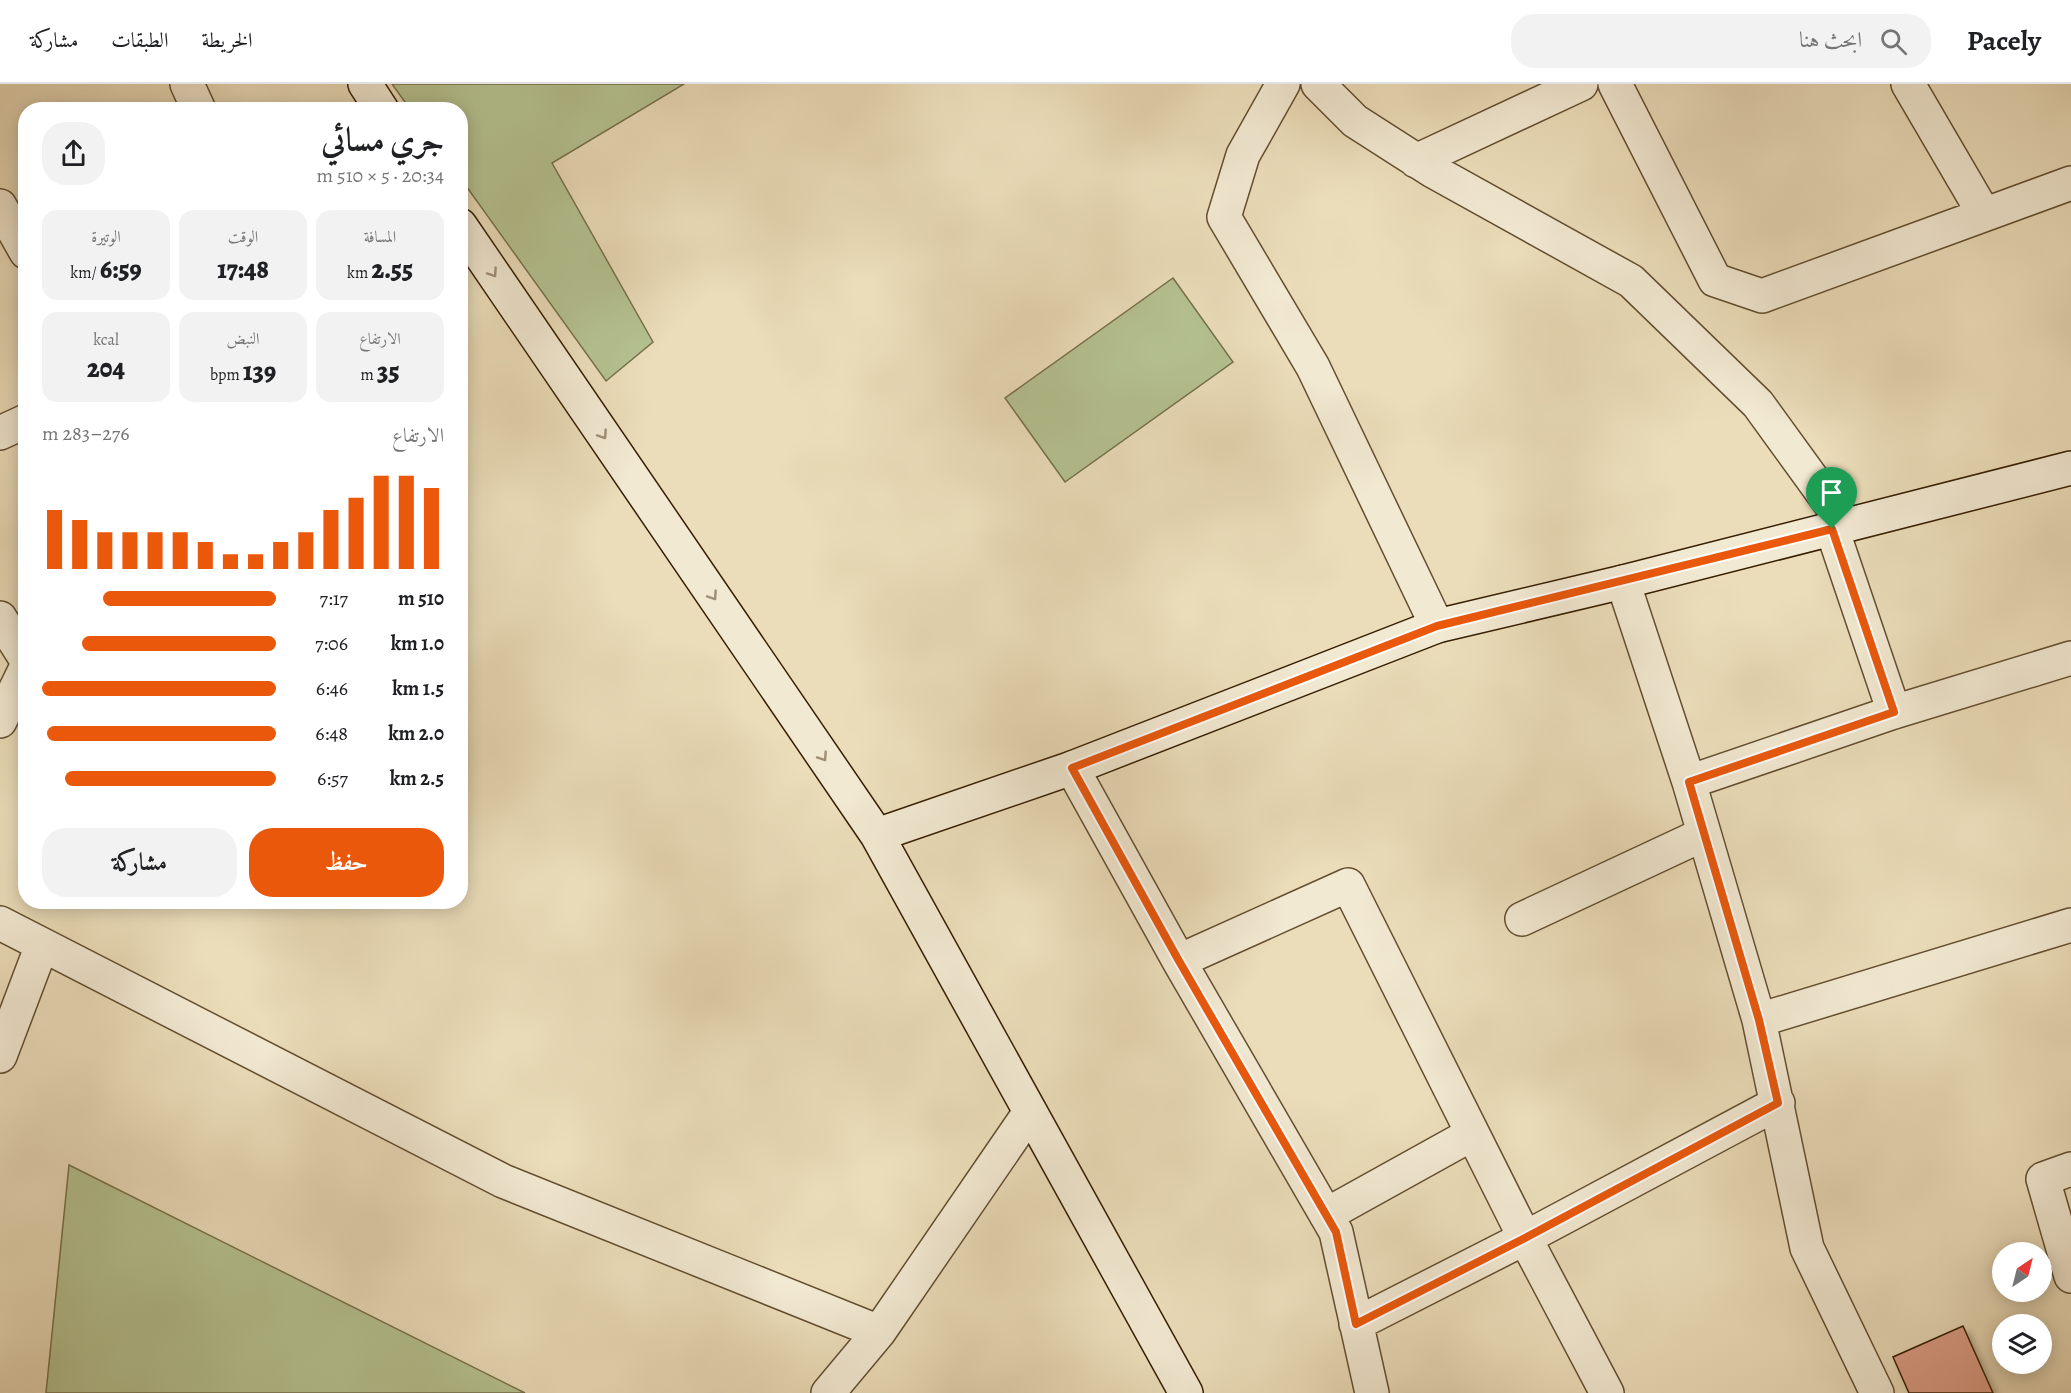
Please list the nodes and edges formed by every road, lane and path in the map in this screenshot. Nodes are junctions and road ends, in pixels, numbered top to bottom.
1 (187, 84) edge
2 (364, 84) edge
3 (1283, 84) edge
4 (1318, 84) edge
5 (1581, 84) edge
6 (1615, 84) edge
7 (1908, 84) edge
8 (195, 102) edge
9 (376, 102) edge
10 (1416, 161) junction
11 (2071, 183) edge
12 (0, 206) edge
13 (1984, 214) junction
14 (468, 237) edge
15 (18, 238) edge
16 (18, 425) edge
17 (0, 433) edge
18 (2071, 468) edge
19 (1839, 526) junction
20 (1623, 582) junction
21 (0, 618) edge
22 (1437, 626) junction
23 (18, 646) edge
24 (2071, 658) edge
25 (18, 684) edge
26 (1894, 712) junction
27 (0, 721) edge
28 (1072, 768) junction
29 (1689, 782) junction
30 (1704, 834) junction
31 (877, 835) junction
32 (1522, 919) dead end
33 (0, 923) edge
34 (2071, 925) edge
35 (42, 945) junction
36 (1179, 961) junction
37 (1759, 1020) junction
38 (0, 1056) edge
39 (1778, 1103) junction
40 (1030, 1112) junction
41 (1473, 1134) junction
42 (2071, 1169) edge
43 (1326, 1215) junction
44 (1525, 1238) junction
45 (2071, 1276) edge
46 (1356, 1324) junction
47 (879, 1332) junction
48 (828, 1393) edge
49 (1186, 1393) edge
50 (1372, 1393) edge
51 (1607, 1393) edge
52 (1877, 1393) edge

1 - 8 street
2 - 9 street
3 - 22 street
4 - 10 street
5 - 10 street
6 - 13 street
7 - 13 street
10 - 19 street
11 - 13 street
12 - 15 street
14 -> 31 street
16 - 17 street
18 - 19 street
19 - 20 street
19 - 26 street
20 - 22 street
20 - 29 street
21 - 23 street
22 - 28 street
24 - 26 street
25 - 27 street
26 - 29 street
28 - 31 street
28 - 36 street
29 - 30 street
30 - 32 street
30 - 37 street
31 - 40 street
33 - 35 street
34 - 37 street
35 - 38 street
35 - 47 street
36 - 41 street
36 - 43 street
37 - 39 street
39 - 44 street
39 - 52 street
40 - 47 street
40 - 49 street
41 - 43 street
41 - 44 street
42 - 45 street
43 - 46 street
44 - 46 street
44 - 51 street
46 - 50 street
47 - 48 street

